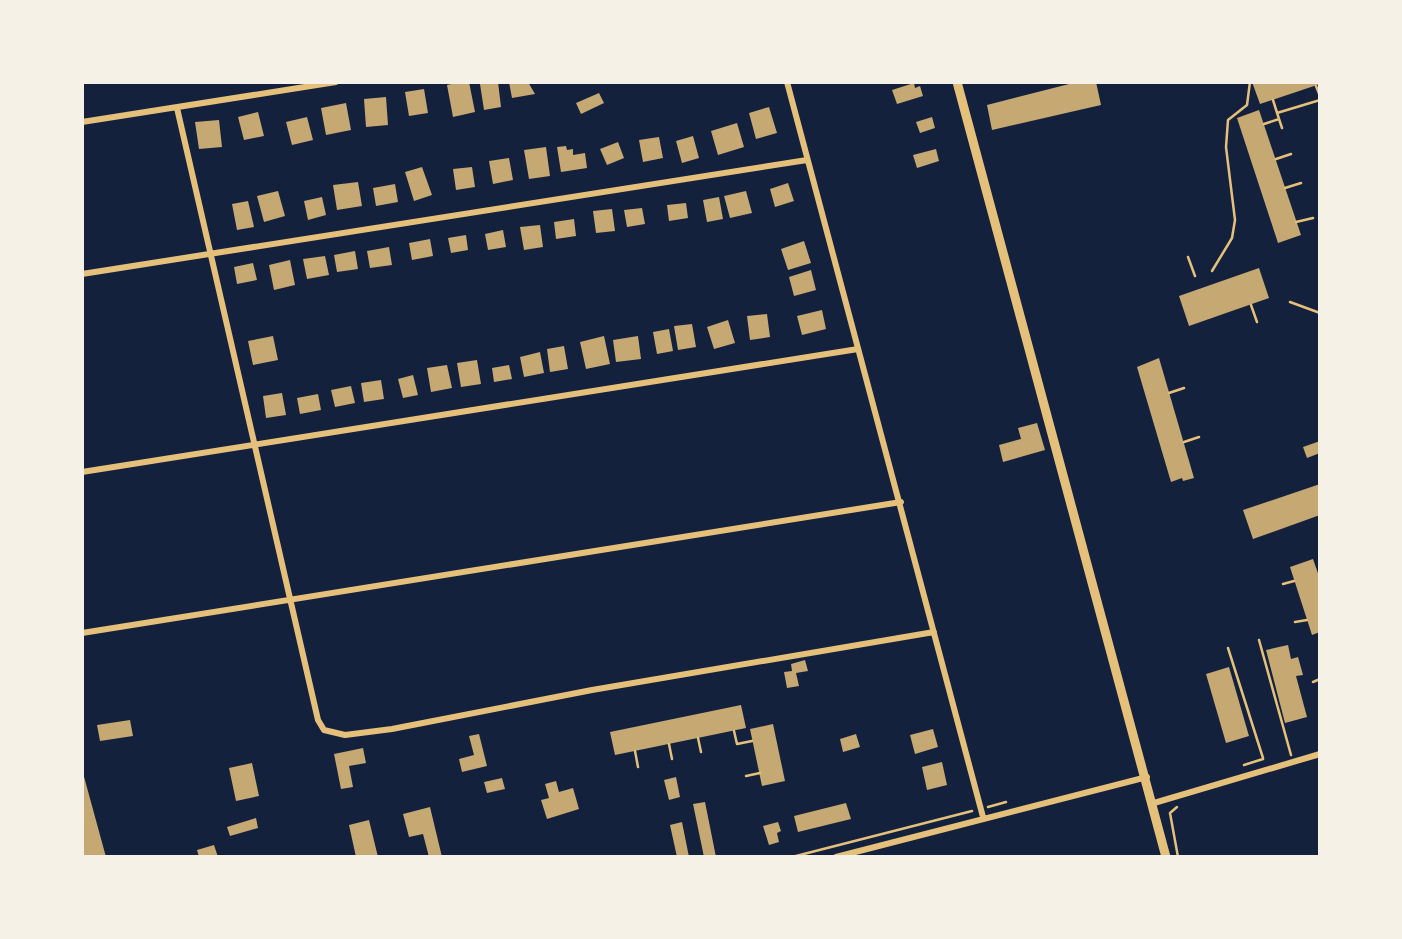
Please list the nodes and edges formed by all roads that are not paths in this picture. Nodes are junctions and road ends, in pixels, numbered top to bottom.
1 (336, 82) edge
2 (787, 82) edge
3 (957, 82) edge
4 (177, 108) junction
5 (82, 122) edge
6 (807, 160) junction
7 (208, 253) junction
8 (82, 274) edge
9 (858, 349) junction
10 (254, 446) junction
11 (82, 472) edge
12 (901, 502) junction
13 (291, 601) junction
14 (934, 632) junction
15 (82, 633) edge
16 (1320, 754) edge
17 (1147, 777) junction
18 (1154, 803) junction
19 (983, 817) junction
20 (836, 857) edge
21 (1166, 857) edge

1 - 4 street
2 - 6 street
3 - 17 main road
4 - 5 street
4 - 7 street
6 - 7 street
6 - 9 street
7 - 8 street
7 - 10 street
9 - 10 street
9 - 12 street
10 - 11 street
10 - 13 street
12 - 13 street
12 - 14 street
13 - 14 street
13 - 15 street
14 - 19 street
16 - 18 street
17 - 18 main road
17 - 19 street
18 - 21 main road
19 - 20 street

